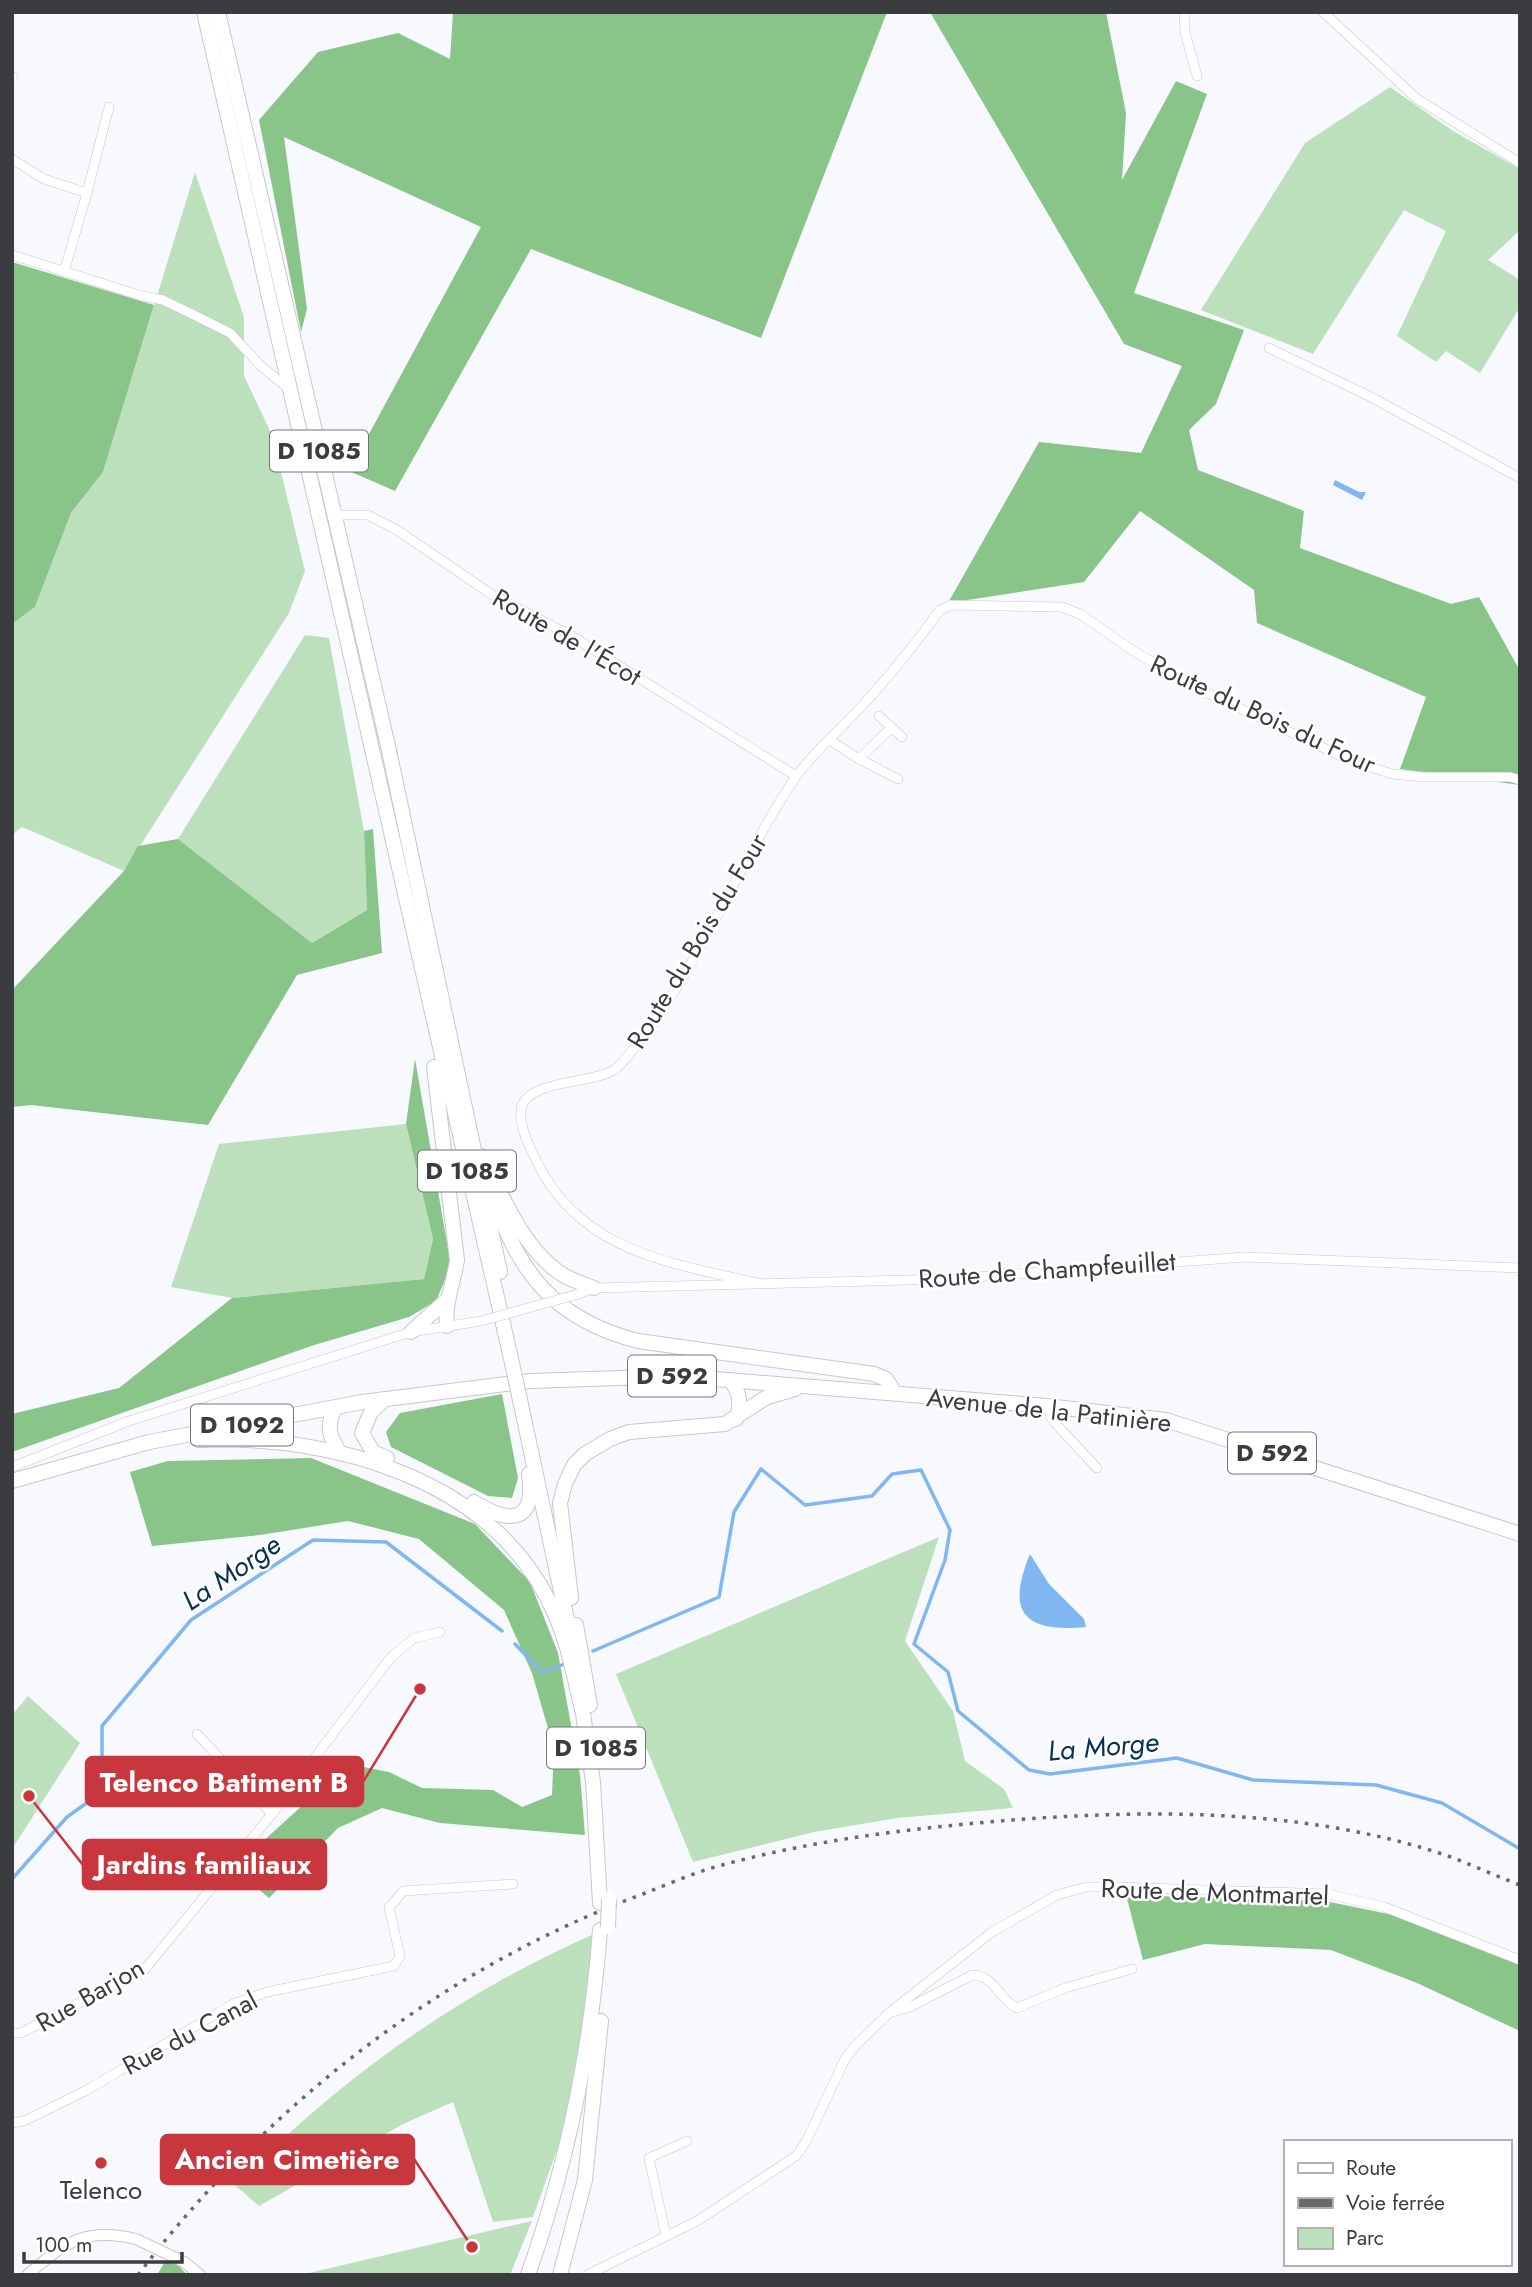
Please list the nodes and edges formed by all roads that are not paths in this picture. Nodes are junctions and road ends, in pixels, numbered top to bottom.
1 (204, 12) edge
2 (218, 12) edge
3 (1184, 12) edge
4 (1324, 12) edge
5 (1197, 76) dead end
6 (109, 107) dead end
7 (12, 159) edge
8 (1520, 163) edge
9 (87, 193) junction
10 (12, 256) edge
11 (64, 272) junction
12 (1269, 348) dead end
13 (288, 388) junction
14 (1520, 478) edge
15 (334, 515) junction
16 (879, 716) dead end
17 (890, 729) junction
18 (902, 737) dead end
19 (830, 740) junction
20 (859, 759) junction
21 (796, 776) junction
22 (898, 779) dead end
23 (1520, 780) edge
24 (422, 979) junction
25 (468, 1116) junction
26 (481, 1155) junction
27 (1520, 1268) edge
28 (758, 1283) junction
29 (594, 1289) junction
30 (451, 1295) junction
31 (447, 1326) junction
32 (411, 1332) junction
33 (516, 1363) junction
34 (730, 1380) junction
35 (530, 1381) joint
36 (807, 1386) junction
37 (895, 1393) junction
38 (385, 1399) junction
39 (524, 1399) junction
40 (1047, 1406) junction
41 (335, 1408) junction
42 (736, 1419) junction
43 (149, 1442) junction
44 (340, 1453) junction
45 (12, 1467) edge
46 (1097, 1468) dead end
47 (12, 1481) edge
48 (1520, 1534) edge
49 (571, 1598) junction
50 (440, 1632) dead end
51 (582, 1709) junction
52 (197, 1734) dead end
53 (272, 1814) junction
54 (513, 1884) dead end
55 (605, 1901) junction
56 (604, 1928) junction
57 (1520, 1960) edge
58 (1132, 1969) dead end
59 (602, 2011) junction
60 (890, 2012) junction
61 (13, 2035) edge
62 (12, 2123) edge
63 (687, 2141) dead end
64 (666, 2236) junction
65 (27, 2275) edge
66 (200, 2275) edge
67 (526, 2275) edge
68 (537, 2275) edge
69 (560, 2275) edge
70 (587, 2275) edge

1 - 13 main road, D 1085
2 - 15 main road, D 1085
3 - 5 street
4 - 8 street
6 - 9 street
7 - 9 street
9 - 11 street
10 - 11 street
11 - 13 street
12 - 14 street
13 - 24 main road, D 1085
15 - 21 street, Route de l'Écot
15 - 25 main road, D 1085
16 - 17 street
17 - 18 street
17 - 20 street
19 - 20 street
19 - 21 street, Route du Bois du Four
19 - 23 street, Route du Bois du Four
20 - 22 street
21 - 28 street, Route du Bois du Four
24 - 30 main road
24 - 33 main road, D 1085
25 - 26 main road
25 - 33 main road, D 1085
26 - 29 main road
26 - 37 main road
27 - 28 street, Route de Champfeuillet
28 - 29 street, Route de Champfeuillet
29 - 31 street, Route de Champfeuillet, bridge
30 - 31 main road
30 - 32 main road
31 - 32 street, Route de Champfeuillet
32 - 45 street, Route de Champfeuillet
33 - 39 main road, D 1085
34 - 35 main road, D 592
34 - 36 main road, Avenue de la Patinière / D 592
34 - 42 main road
35 - 38 main road, D 1092
36 - 37 main road, Avenue de la Patinière / D 592
36 - 42 main road
37 - 40 main road, Avenue de la Patinière / D 592
38 - 39 main road
38 - 41 main road, D 1092
39 - 49 main road, D 1085
39 - 51 main road, D 1085
40 - 46 street
40 - 48 main road, Avenue de la Patinière / D 592
41 - 43 main road, D 1092
41 - 44 main road
42 - 49 main road
43 - 44 main road
43 - 47 main road, D 1092
44 - 51 main road
49 - 55 main road, D 1085
50 - 53 street, Rue Barjon
51 - 55 main road, D 1085
52 - 53 street
53 - 61 street, Rue Barjon
54 - 62 street, Rue du Canal
55 - 56 main road, D 1085, bridge
56 - 59 main road, D 1085
56 - 67 main road, D 1085
57 - 60 street, Route de Montmartel
58 - 60 street
59 - 68 main road, D 1085
59 - 69 main road
60 - 64 street, Route de Montmartel
63 - 64 street
64 - 70 street, Route de Montmartel
65 - 66 street, bridge

